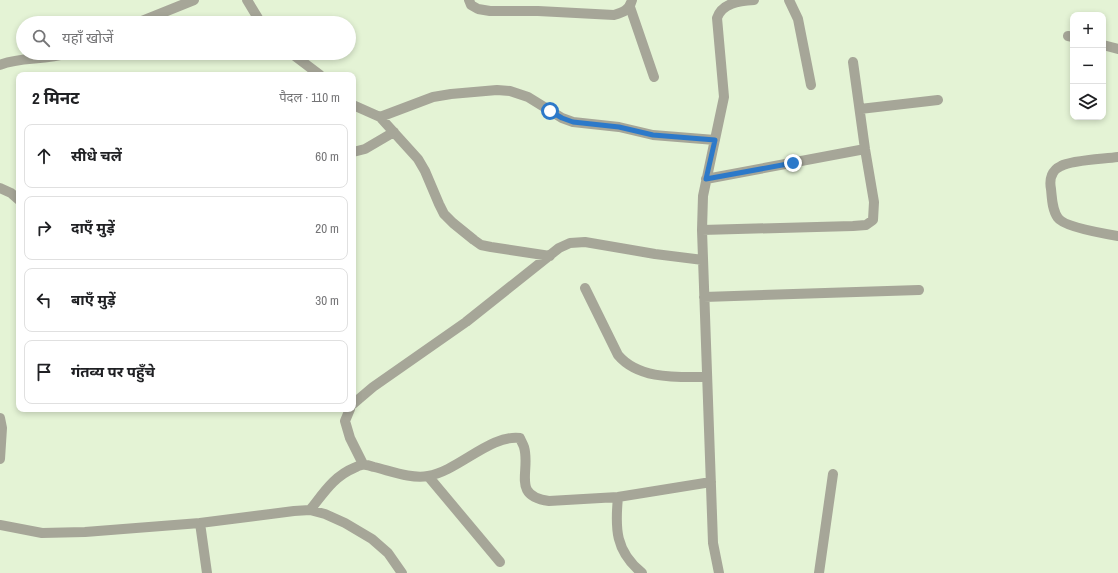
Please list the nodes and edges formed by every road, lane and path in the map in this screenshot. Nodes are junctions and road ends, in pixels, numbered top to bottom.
1 (194, 0) edge
2 (247, 0) edge
3 (469, 0) edge
4 (538, 0) edge
5 (754, 0) edge
6 (789, 0) edge
7 (729, 2) edge
8 (631, 4) edge
9 (538, 11) junction
10 (154, 16) edge
11 (257, 16) edge
12 (1106, 46) edge
13 (1118, 49) edge
14 (17, 60) edge
15 (300, 60) edge
16 (853, 62) dead end
17 (0, 65) edge
18 (316, 72) edge
19 (654, 77) dead end
20 (812, 85) dead end
21 (938, 100) dead end
22 (356, 106) edge
23 (860, 109) junction
24 (380, 117) junction
25 (394, 132) junction
26 (715, 140) junction
27 (865, 149) junction
28 (356, 151) edge
29 (1118, 158) edge
30 (706, 179) junction
31 (0, 188) edge
32 (16, 197) edge
33 (702, 230) junction
34 (1118, 236) edge
35 (550, 256) junction
36 (703, 260) junction
37 (585, 288) dead end
38 (919, 290) dead end
39 (704, 297) junction
40 (707, 377) junction
41 (356, 401) edge
42 (349, 412) edge
43 (0, 418) edge
44 (0, 459) edge
45 (363, 464) junction
46 (833, 474) dead end
47 (428, 476) junction
48 (711, 482) junction
49 (618, 497) junction
50 (310, 510) junction
51 (200, 523) junction
52 (0, 525) edge
53 (500, 562) dead end
54 (207, 573) edge
55 (402, 573) edge
56 (642, 573) edge
57 (719, 573) edge
58 (819, 573) edge

1 - 10 street
2 - 11 street
3 - 9 street
4 - 9 street
5 - 7 street
6 - 20 street
7 - 26 street
8 - 9 street
8 - 19 street
12 - 13 street
14 - 17 street
15 - 18 street
16 - 23 street
21 - 23 street
22 - 24 street
23 - 27 street
24 - 25 street
24 - 26 street
25 - 28 street
25 - 35 street
26 - 30 street
27 - 30 street
27 - 33 street
29 - 34 street
30 - 33 street
31 - 32 street
33 - 36 street
35 - 36 street
35 - 41 street
36 - 39 street
37 - 40 street
38 - 39 street
39 - 40 street
40 - 48 street
42 - 45 street
43 - 44 street
45 - 47 street
45 - 50 street
46 - 58 street
47 - 49 street
47 - 53 street
48 - 49 street
48 - 57 street
49 - 56 street
50 - 51 street
50 - 55 street
51 - 52 street
51 - 54 street

